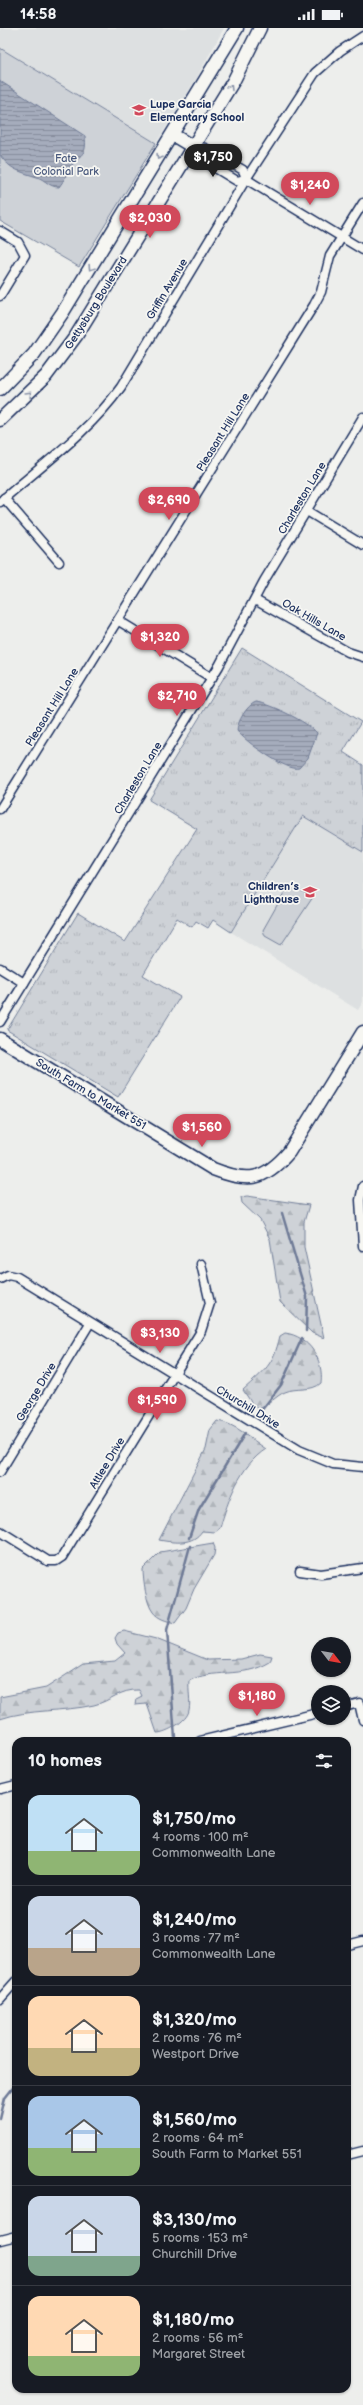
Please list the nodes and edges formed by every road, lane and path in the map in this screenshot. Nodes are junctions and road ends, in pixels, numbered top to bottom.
1 (237, 28) edge
2 (260, 28) edge
3 (363, 36) edge
4 (173, 135) junction
5 (193, 147) junction
6 (246, 179) junction
7 (363, 203) edge
8 (0, 231) edge
9 (341, 237) junction
10 (363, 250) edge
11 (0, 296) edge
12 (0, 389) edge
13 (363, 417) edge
14 (0, 420) edge
15 (2, 500) edge
16 (307, 511) junction
17 (363, 545) edge
18 (59, 562) dead end
19 (255, 600) junction
20 (119, 621) junction
21 (363, 657) edge
22 (212, 678) junction
23 (0, 810) edge
24 (0, 968) edge
25 (24, 983) junction
26 (0, 1022) edge
27 (363, 1032) edge
28 (0, 1039) edge
29 (363, 1186) edge
30 (363, 1246) edge
31 (201, 1264) dead end
32 (2, 1277) edge
33 (90, 1322) junction
34 (173, 1374) junction
35 (363, 1467) edge
36 (0, 1472) edge
37 (0, 1531) edge
38 (363, 1568) edge
39 (300, 1571) dead end
40 (351, 1705) edge
41 (311, 1715) edge
42 (363, 1720) edge
43 (217, 1737) edge
44 (12, 1786) edge
45 (0, 1789) edge
46 (363, 1941) edge
47 (351, 1944) edge
48 (12, 1986) edge
49 (0, 1999) edge
50 (363, 2151) edge
51 (351, 2154) edge
52 (12, 2237) edge
53 (0, 2240) edge

1 - 4 street, Gettysburg Boulevard
5 -> 2 street, Gettysburg Boulevard
3 - 6 street, Griffin Avenue
4 - 5 street
4 -> 12 street, Gettysburg Boulevard
5 - 6 street
5 - 6 street
14 -> 5 street, Gettysburg Boulevard
6 - 9 street
6 - 15 street, Griffin Avenue
7 - 9 street, Pleasant Hill Lane
8 - 11 street
9 - 10 street
9 - 20 street, Pleasant Hill Lane
13 - 16 street, Charleston Lane
15 - 18 street
16 - 17 street
16 - 19 street, Charleston Lane
19 - 21 street, Oak Hills Lane
19 - 22 street, Charleston Lane
20 - 22 street
20 - 23 street, Pleasant Hill Lane
22 - 25 street, Charleston Lane
24 - 25 street
25 - 26 street, Charleston Lane
27 - 28 street, South Farm to Market 551
29 - 30 street
31 - 34 street, Attlee Drive
32 - 33 street, Churchill Drive
33 - 34 street, Churchill Drive
33 - 36 street, George Drive
34 - 35 street, Churchill Drive
34 - 37 street, Attlee Drive
38 - 39 street
40 - 42 street
41 - 43 street
44 - 45 street
46 - 47 street
48 - 49 street
50 - 51 street
52 - 53 street

